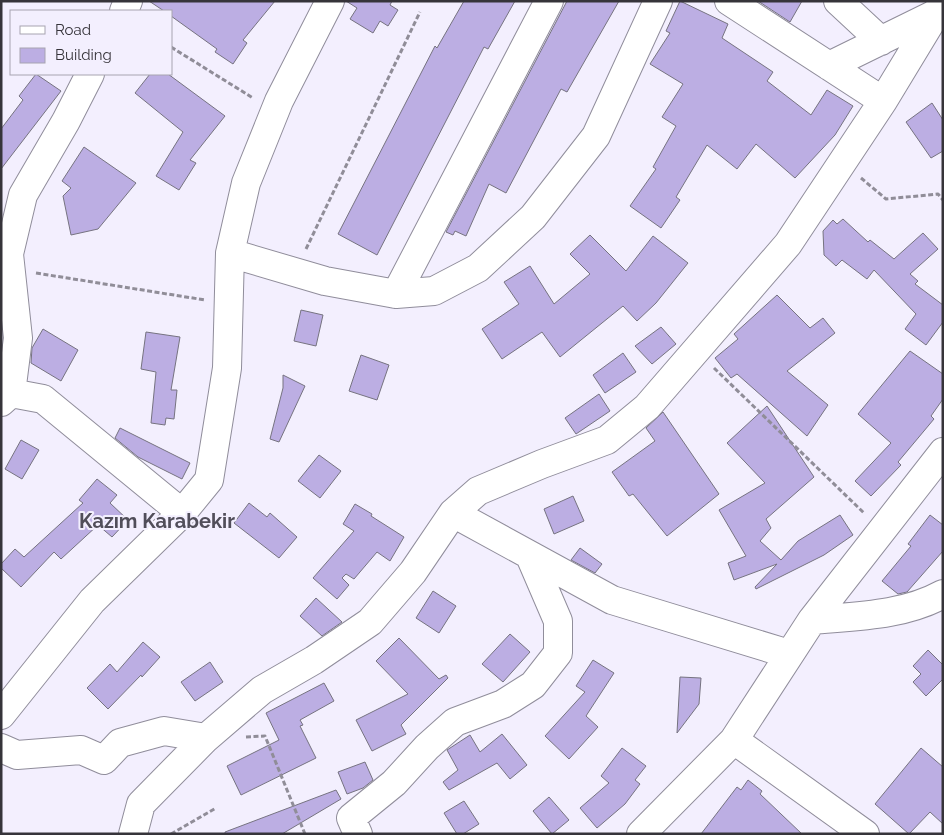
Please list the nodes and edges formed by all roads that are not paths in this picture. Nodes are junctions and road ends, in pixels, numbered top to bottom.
1 (330, 1) edge
2 (549, 1) edge
3 (658, 1) edge
4 (729, 1) edge
5 (838, 1) edge
6 (939, 8) edge
7 (881, 41) junction
8 (829, 66) junction
9 (89, 75) edge
10 (882, 101) junction
11 (230, 253) junction
12 (396, 294) junction
13 (6, 397) edge
14 (943, 452) edge
15 (182, 513) junction
16 (453, 513) junction
17 (530, 556) junction
18 (943, 594) edge
19 (812, 620) junction
20 (789, 654) junction
21 (1, 715) edge
22 (206, 738) junction
23 (734, 740) junction
24 (1, 748) edge
25 (133, 834) edge
26 (358, 834) edge
27 (641, 834) edge
28 (864, 834) edge

1 - 11 street
2 - 12 street
3 - 12 street
4 - 8 street
5 - 7 street
6 - 7 street
6 - 10 street
7 - 8 street
8 - 10 street
9 - 13 street
10 - 16 street
11 - 12 street
11 - 15 street
13 - 15 street
14 - 19 street
15 - 21 street
16 - 17 street
16 - 22 street
17 - 20 street
17 - 26 street
18 - 19 street
19 - 20 street
20 - 23 street
22 - 24 street
22 - 25 street
23 - 27 street
23 - 28 street

